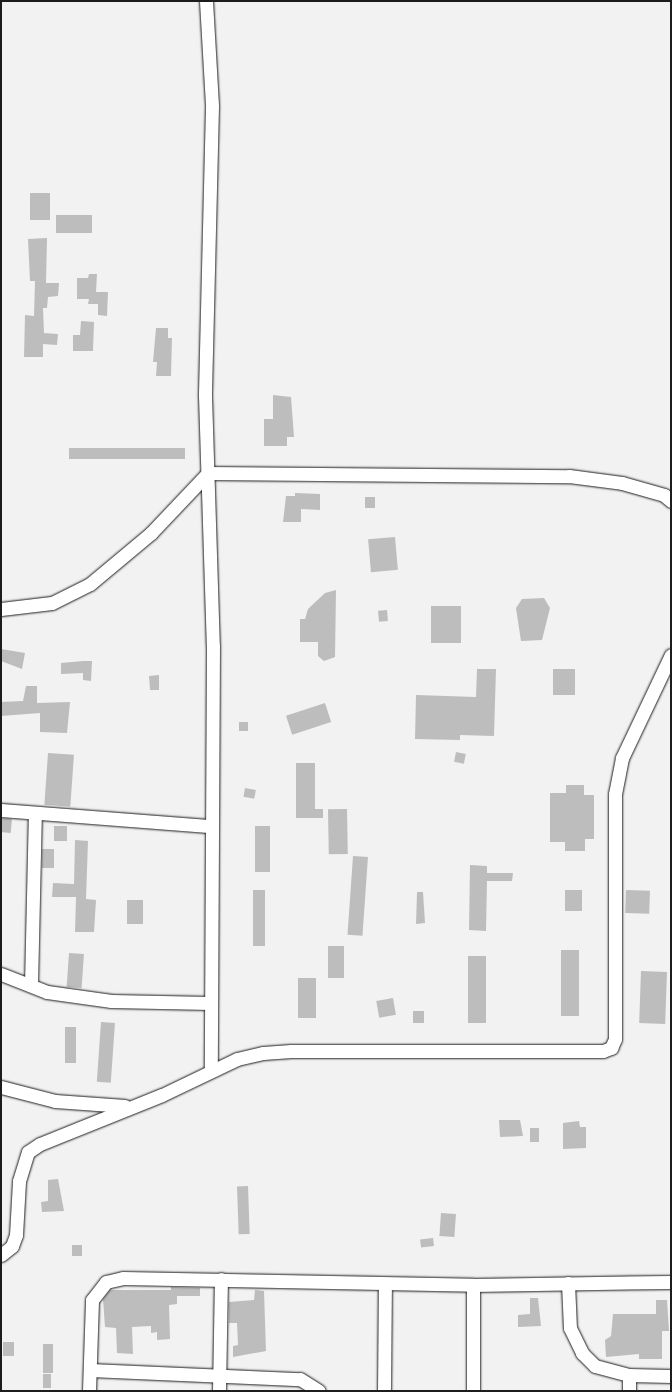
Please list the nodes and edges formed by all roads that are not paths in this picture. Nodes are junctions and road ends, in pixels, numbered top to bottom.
1 (206, 1) edge
2 (208, 473) junction
3 (671, 501) edge
4 (1, 609) edge
5 (671, 655) edge
6 (1, 810) edge
7 (36, 813) junction
8 (211, 826) junction
9 (1, 974) edge
10 (30, 985) junction
11 (210, 1003) junction
12 (211, 1069) junction
13 (1, 1087) edge
14 (135, 1105) junction
15 (1, 1255) edge
16 (221, 1279) junction
17 (671, 1282) edge
18 (568, 1283) junction
19 (385, 1284) junction
20 (473, 1285) junction
21 (90, 1370) junction
22 (629, 1374) junction
23 (220, 1376) junction
24 (671, 1376) edge
25 (89, 1391) edge
26 (219, 1391) edge
27 (319, 1391) edge
28 (384, 1391) edge
29 (473, 1391) edge
30 (629, 1391) edge

1 - 2 street
2 - 3 street
2 - 4 street
2 - 8 street
5 - 12 street
6 - 7 street
7 - 8 street
7 - 10 street
8 - 11 street
9 - 10 street
10 - 11 street
11 - 12 street
12 - 14 street
13 - 14 street
14 - 15 street
16 - 19 street
16 - 21 street
16 - 23 street
17 - 18 street
18 - 20 street
18 - 22 street
19 - 20 street
19 - 28 street
20 - 29 street
21 - 23 street
21 - 25 street
22 - 24 street
22 - 30 street
23 - 26 street
23 - 27 street

